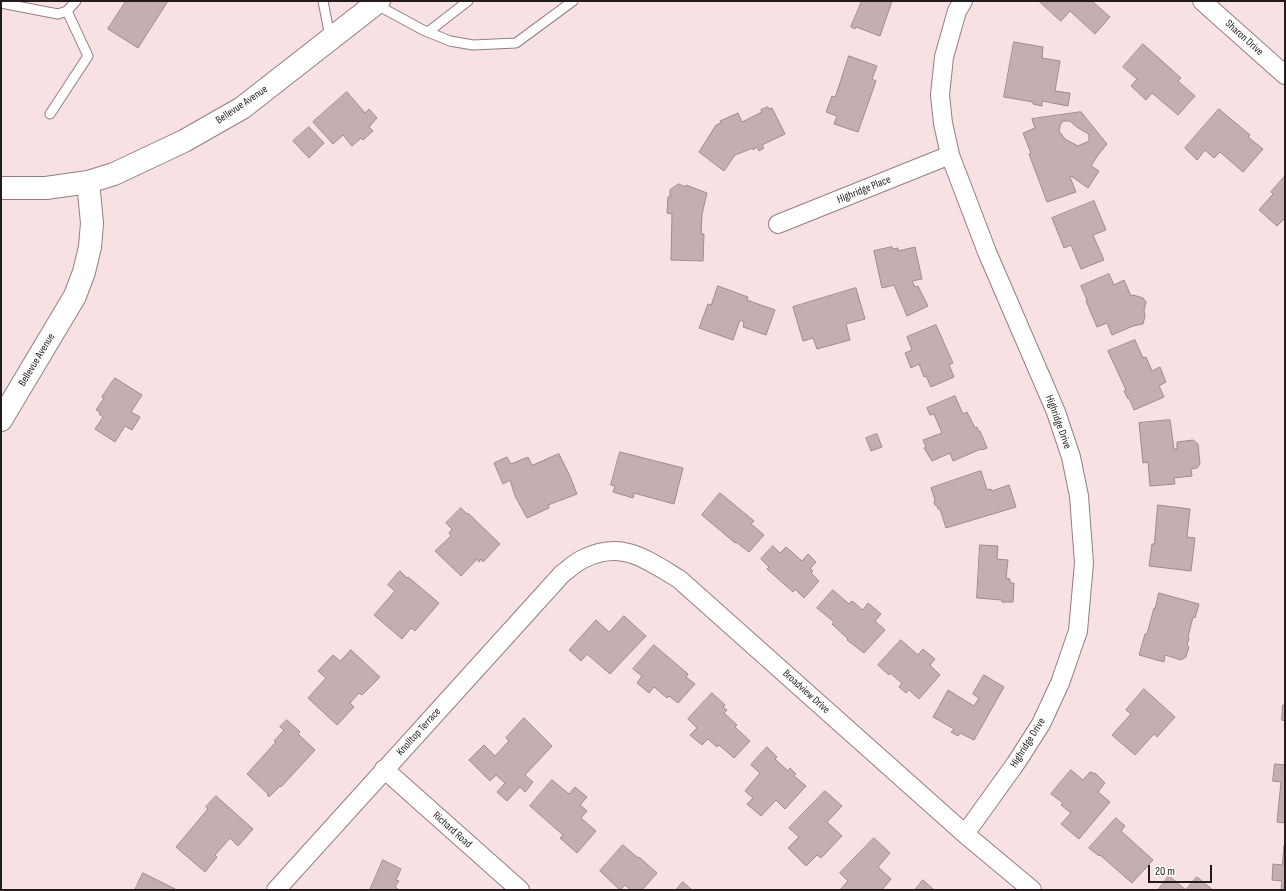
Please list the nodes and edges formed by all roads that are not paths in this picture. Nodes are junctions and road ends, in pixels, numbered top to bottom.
1 (76, 1) edge
2 (323, 1) edge
3 (468, 1) edge
4 (573, 1) edge
5 (963, 1) edge
6 (1202, 1) edge
7 (1, 3) edge
8 (377, 3) edge
9 (67, 11) junction
10 (428, 32) junction
11 (331, 38) junction
12 (1285, 75) edge
13 (50, 114) dead end
14 (950, 156) junction
15 (88, 182) junction
16 (1, 188) edge
17 (778, 224) dead end
18 (1, 420) edge
19 (562, 574) joint
20 (384, 769) junction
21 (966, 834) junction
22 (276, 890) edge
23 (520, 890) edge
24 (1032, 890) edge

1 - 9 lane
2 - 11 lane
3 - 10 lane
4 - 10 lane
5 - 14 street, Highridge Drive
6 - 12 street, Sharon Drive
7 - 9 lane
8 - 10 lane
8 - 11 street, Bellevue Avenue
9 - 13 lane
11 - 15 street, Bellevue Avenue
14 - 17 street, Highridge Place
14 - 21 street, Highridge Drive
15 - 16 street, Bellevue Avenue
15 - 18 street, Bellevue Avenue
19 - 20 street, Knolltop Terrace
19 - 21 street, Broadview Drive
20 - 22 street, Knolltop Terrace
20 - 23 street, Richard Road
21 - 24 street, Broadview Drive

